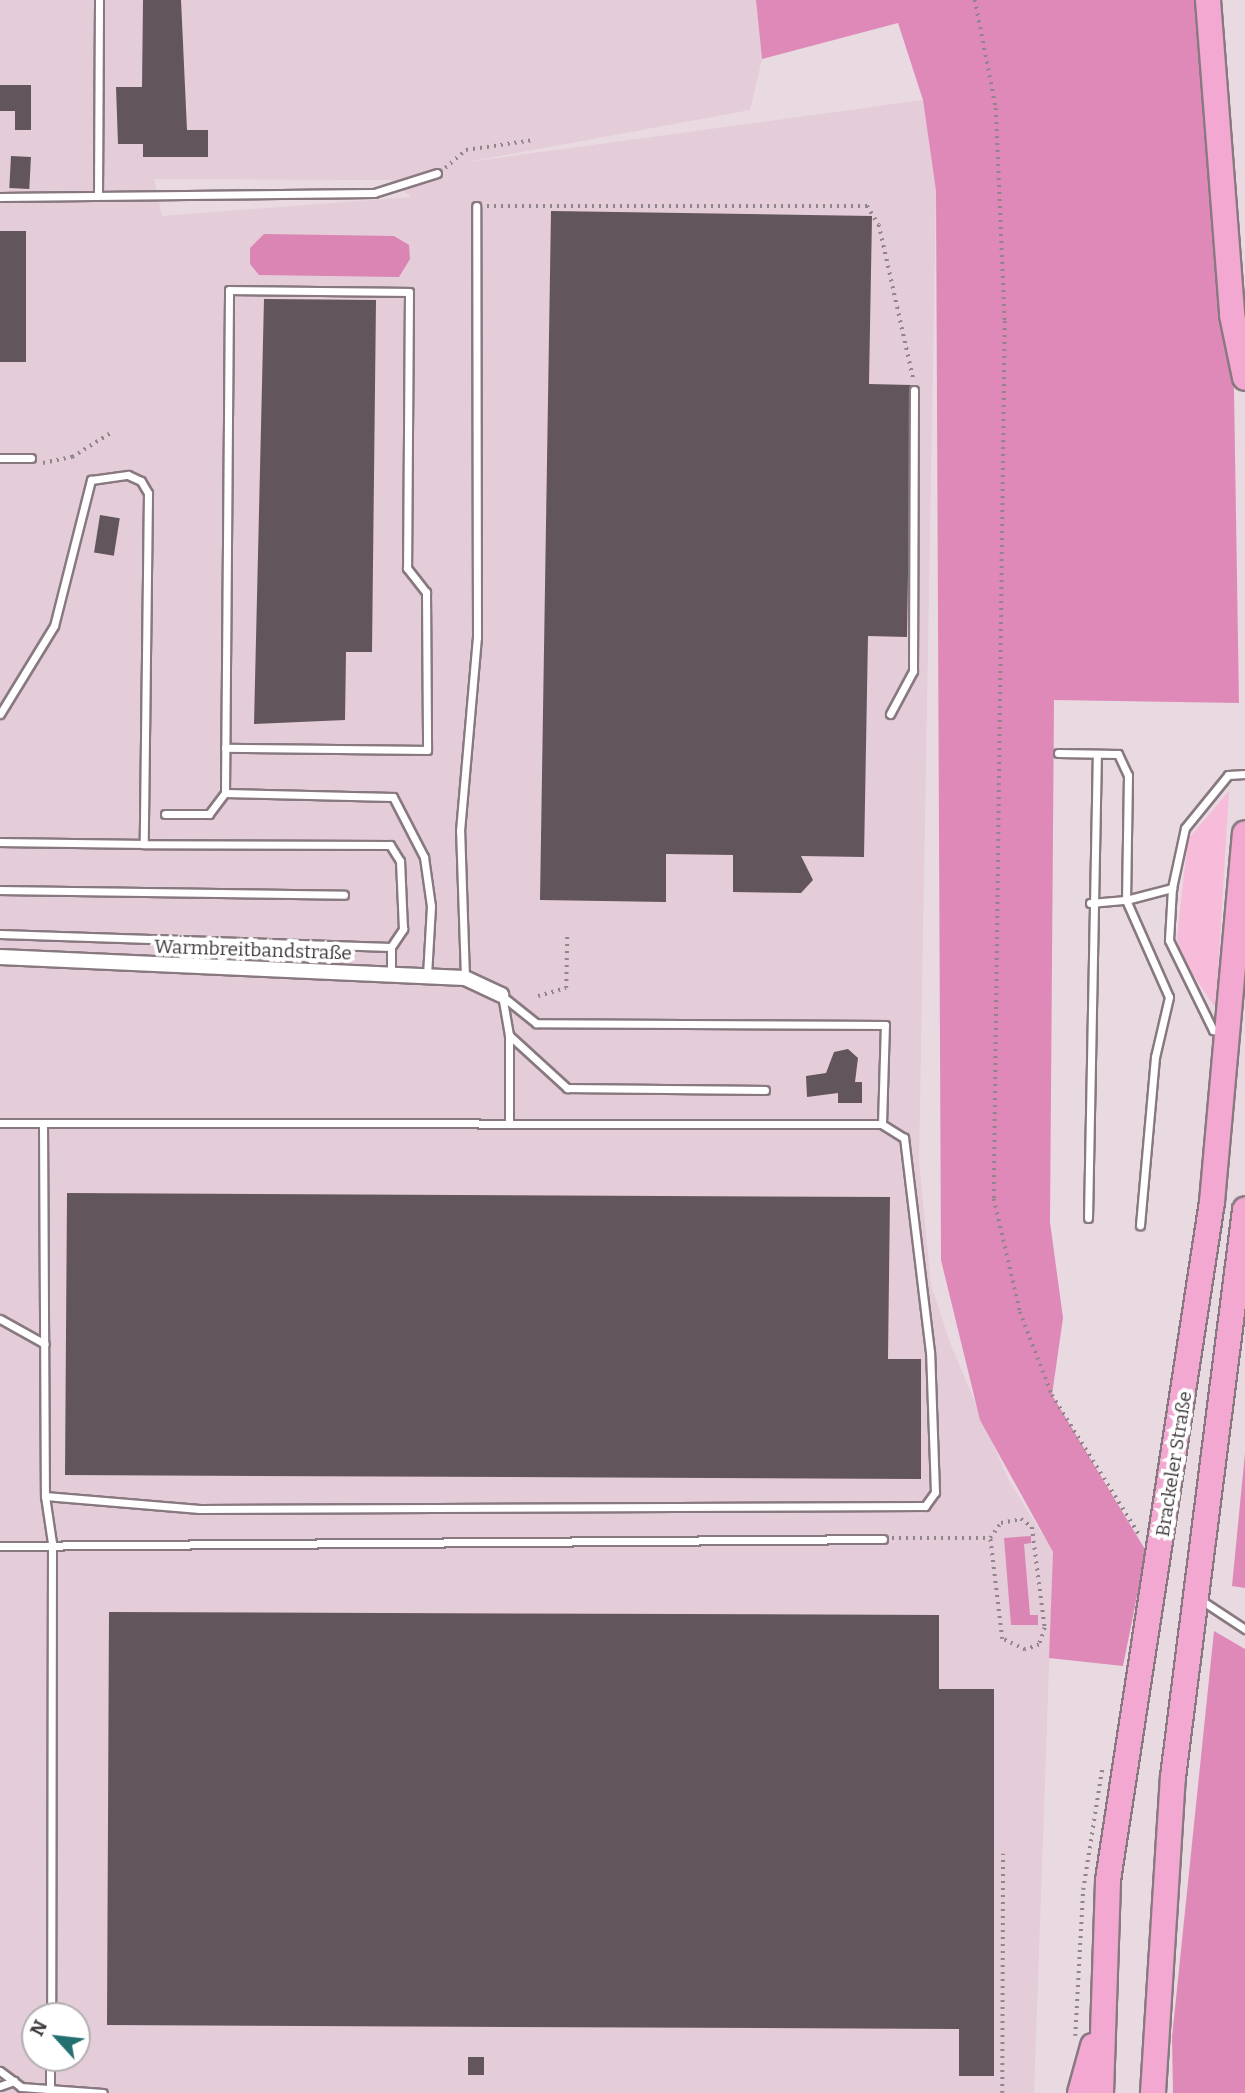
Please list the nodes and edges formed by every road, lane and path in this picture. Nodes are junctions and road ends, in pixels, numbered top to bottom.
1 (99, 0) edge
2 (975, 0) edge
3 (1208, 0) edge
4 (1224, 0) edge
5 (534, 140) dead end
6 (437, 173) joint
7 (98, 194) junction
8 (0, 197) edge
9 (476, 206) joint
10 (1245, 265) edge
11 (1245, 378) edge
12 (914, 390) joint
13 (109, 434) dead end
14 (0, 458) edge
15 (31, 458) joint
16 (0, 714) edge
17 (890, 714) dead end
18 (225, 748) junction
19 (1058, 753) dead end
20 (1097, 754) junction
21 (1245, 774) edge
22 (225, 793) junction
23 (165, 814) dead end
24 (1245, 834) edge
25 (0, 842) edge
26 (144, 844) junction
27 (1172, 888) junction
28 (0, 890) edge
29 (344, 895) dead end
30 (1126, 900) junction
31 (1090, 903) junction
32 (0, 933) edge
33 (567, 935) dead end
34 (391, 947) junction
35 (0, 957) edge
36 (391, 975) junction
37 (427, 976) junction
38 (464, 978) junction
39 (502, 995) junction
40 (538, 996) dead end
41 (1232, 1032) junction
42 (509, 1035) junction
43 (765, 1090) dead end
44 (0, 1123) edge
45 (43, 1123) junction
46 (509, 1123) junction
47 (882, 1124) junction
48 (1245, 1210) edge
49 (1088, 1218) dead end
50 (1140, 1225) dead end
51 (0, 1319) edge
52 (45, 1344) junction
53 (45, 1496) junction
54 (990, 1538) junction
55 (883, 1539) joint
56 (1142, 1539) dead end
57 (52, 1543) junction
58 (0, 1546) edge
59 (1195, 1596) junction
60 (1245, 1629) edge
61 (1105, 1762) dead end
62 (1003, 1854) dead end
63 (51, 2002) edge
64 (1100, 2029) junction
65 (1075, 2043) dead end
66 (0, 2071) edge
67 (50, 2072) edge
68 (14, 2081) junction
69 (0, 2086) edge
70 (50, 2087) junction
71 (103, 2093) edge
72 (1002, 2093) edge
73 (1080, 2093) edge
74 (1101, 2093) edge
75 (1153, 2093) edge

1 - 7 lane
2 - 56 path
3 - 11 highway
4 - 10 highway
5 - 6 path
6 - 7 lane
7 - 8 lane
9 - 12 path
9 - 38 lane
12 - 17 lane
13 - 15 path
14 - 15 lane
16 - 26 lane
18 - 18 lane
18 - 22 lane
19 - 20 lane
20 - 30 lane
20 - 31 lane
21 - 27 lane
22 - 23 lane
22 - 37 lane
24 - 41 highway, Brackeler Straße
25 - 26 lane
26 - 34 lane
27 - 30 lane
27 - 41 lane
28 - 29 lane
30 - 31 lane
30 - 50 lane
31 - 49 lane
32 - 34 lane
33 - 40 path
34 - 36 lane
35 - 36 street, Warmbreitbandstraße
36 - 37 street, Warmbreitbandstraße
37 - 38 street, Warmbreitbandstraße
38 - 39 street, Warmbreitbandstraße
39 - 42 lane
39 - 47 lane
41 - 64 highway, Brackeler Straße
42 - 43 lane
42 - 46 lane
44 - 45 lane
45 - 46 lane
45 - 52 lane
46 - 47 lane
47 - 53 lane
48 - 59 highway, Brackeler Straße
51 - 52 lane
52 - 53 lane
53 - 57 lane
54 - 54 path
54 - 55 path
55 - 57 lane
57 - 58 lane
57 - 63 lane
59 - 60 lane
59 - 75 highway, Brackeler Straße
61 - 65 path
62 - 72 path
64 - 73 highway
64 - 74 highway, Brackeler Straße
66 - 68 lane
67 - 70 lane
68 - 69 lane
68 - 70 lane
70 - 71 lane

